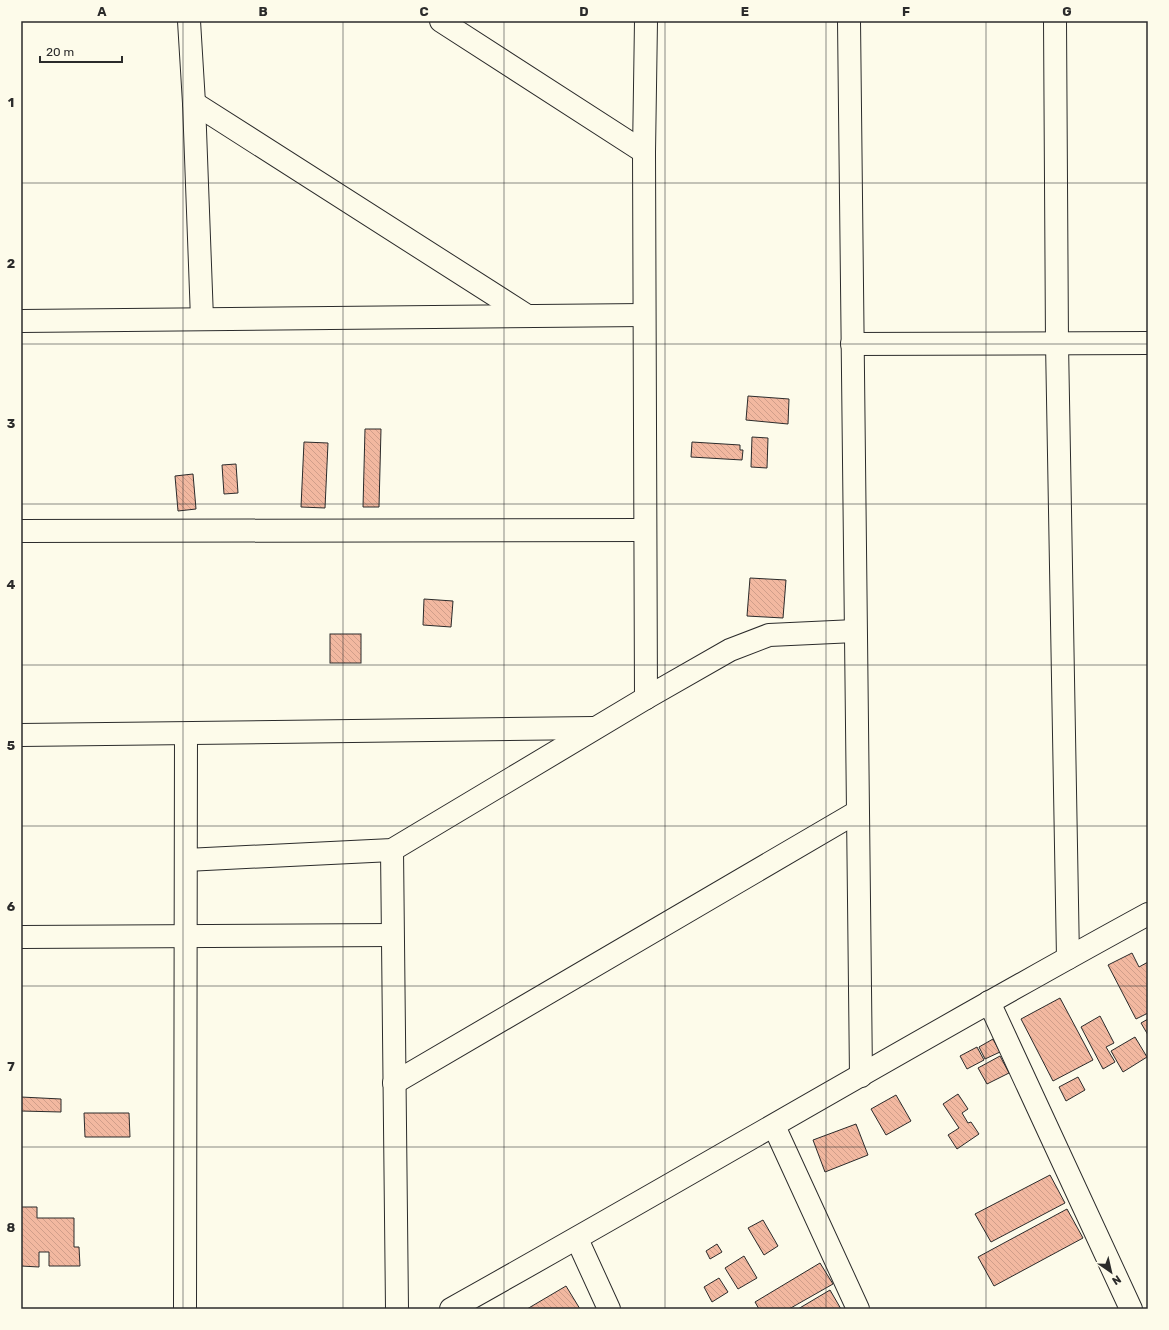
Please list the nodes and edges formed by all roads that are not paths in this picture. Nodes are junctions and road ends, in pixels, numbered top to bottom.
1 (189, 21) edge
2 (442, 21) edge
3 (646, 21) edge
4 (849, 21) edge
5 (1054, 21) edge
6 (194, 102) junction
7 (644, 152) junction
8 (526, 315) junction
9 (644, 315) junction
10 (202, 319) junction
11 (21, 321) edge
12 (1057, 343) junction
13 (1148, 343) edge
14 (852, 344) junction
15 (645, 530) junction
16 (21, 531) edge
17 (856, 630) junction
18 (646, 698) junction
19 (595, 728) junction
20 (186, 734) junction
21 (21, 735) edge
22 (857, 812) junction
23 (392, 850) junction
24 (186, 860) junction
25 (1148, 914) edge
26 (392, 936) junction
27 (21, 937) edge
28 (185, 937) junction
29 (1068, 958) junction
30 (989, 1002) junction
31 (861, 1076) junction
32 (394, 1084) junction
33 (774, 1126) junction
34 (577, 1239) junction
35 (185, 1309) edge
36 (397, 1309) edge
37 (450, 1309) edge
38 (609, 1309) edge
39 (858, 1309) edge
40 (1131, 1309) edge

1 - 6 street
2 - 7 street
3 - 7 street
4 - 14 street
5 - 12 street
6 - 8 street
6 - 10 street
7 - 9 street
8 - 9 street
8 - 10 street
9 - 15 street
10 - 11 street
12 - 13 street
12 - 14 street
12 - 29 street
14 - 17 street
15 - 16 street
15 - 18 street
17 - 18 street
17 - 22 street
18 - 19 street
19 - 20 street
19 - 23 street
20 - 21 street
20 - 24 street
22 - 31 street
22 - 32 street
23 - 24 street
23 - 26 street
24 - 28 street
25 - 29 street
26 - 28 street
26 - 32 street
27 - 28 street
28 - 35 street
29 - 30 street
30 - 31 street
30 - 40 street
31 - 33 street
32 - 36 street
33 - 34 street
33 - 39 street
34 - 37 street
34 - 38 street

